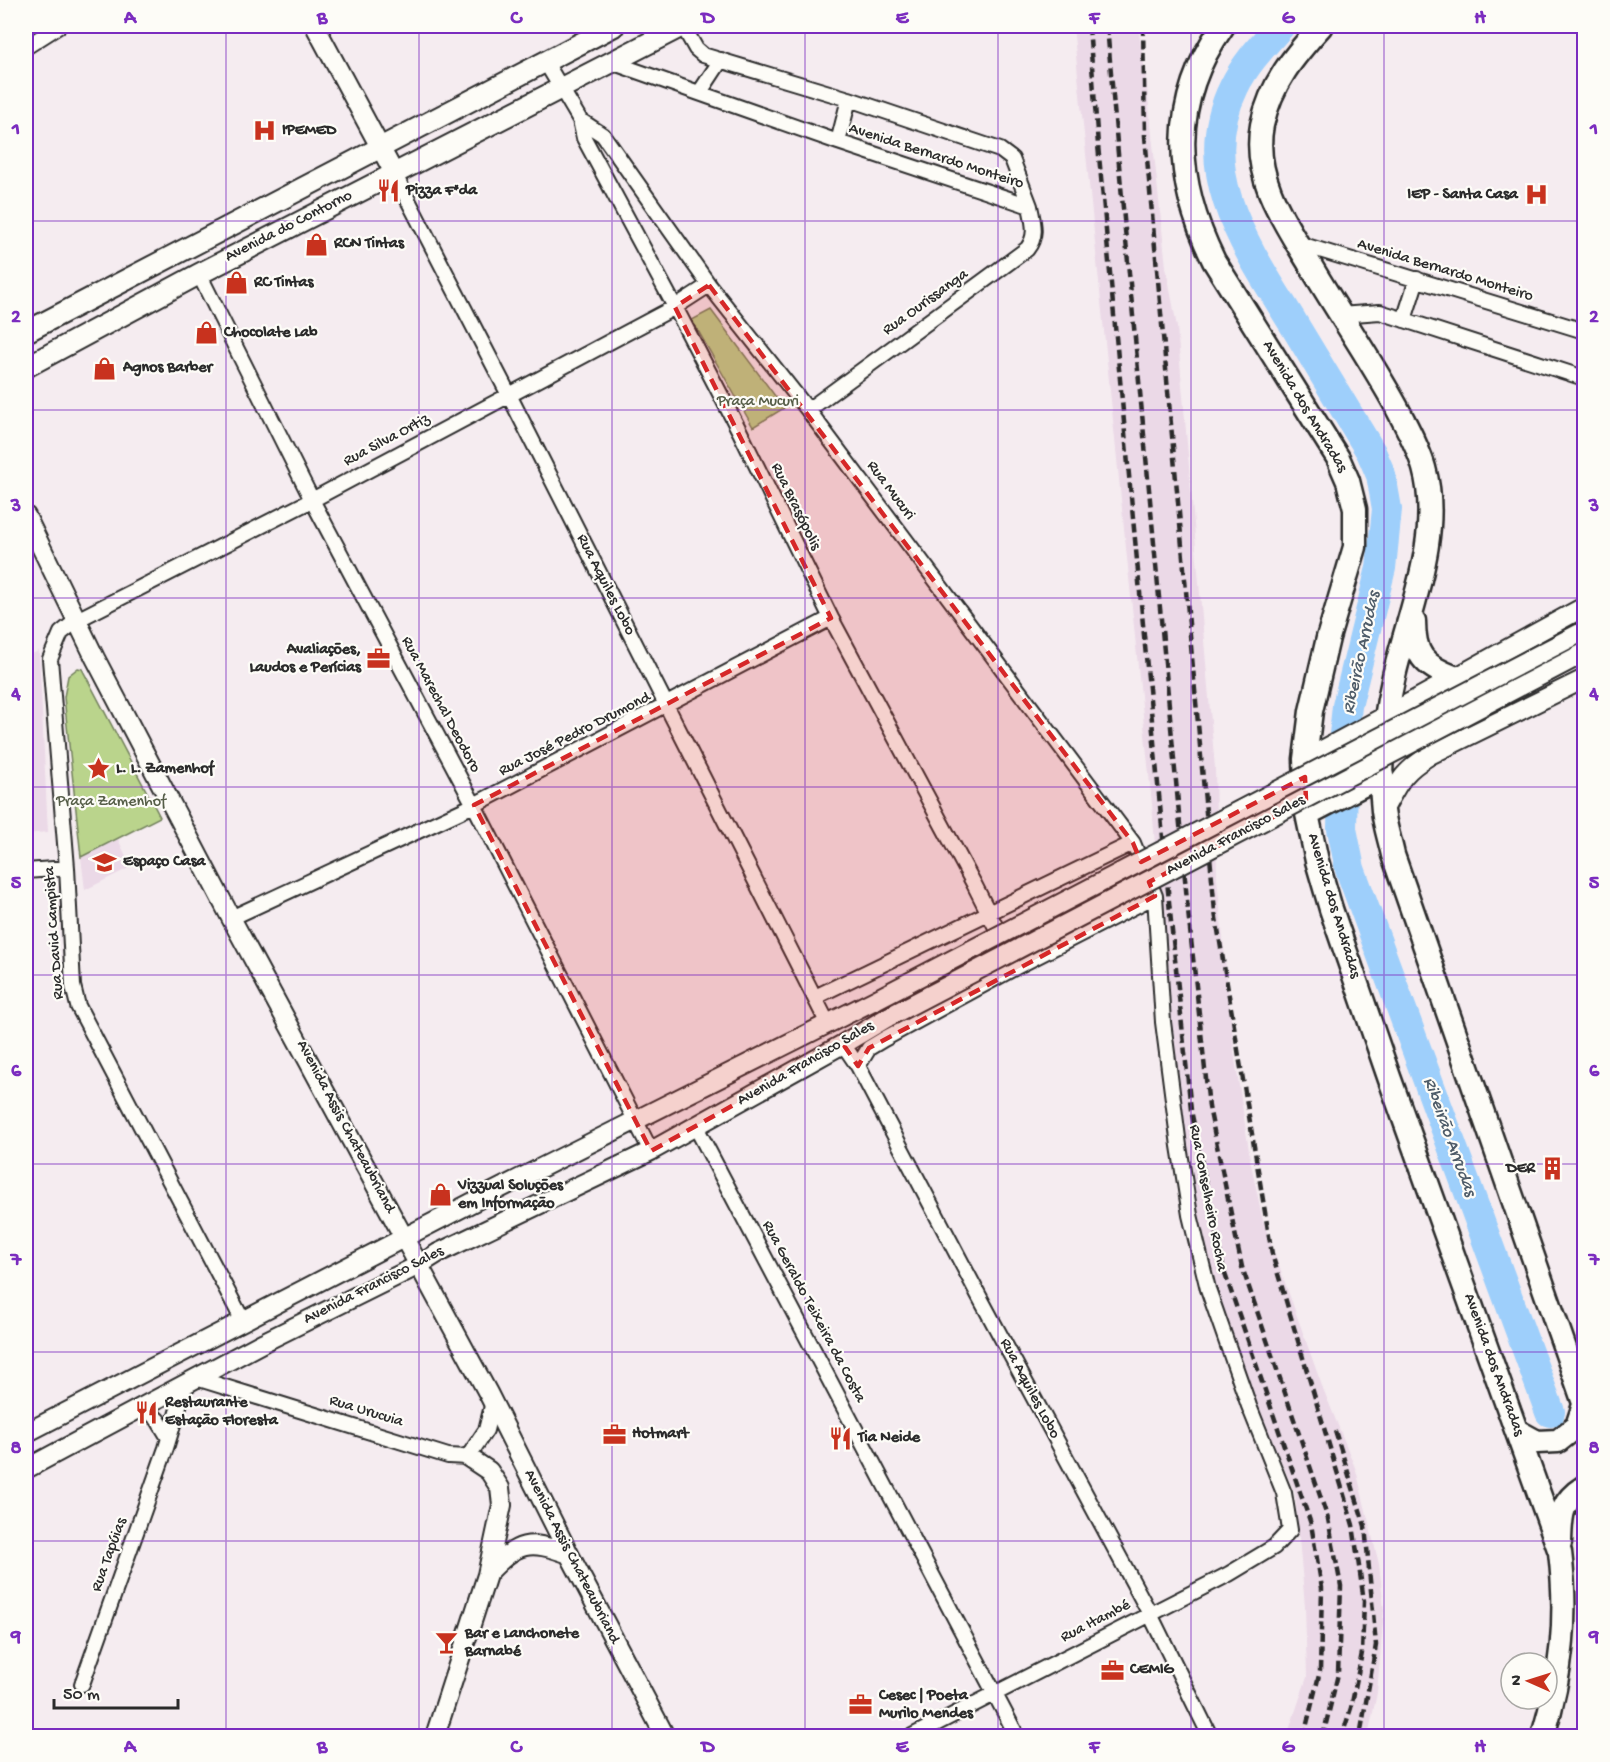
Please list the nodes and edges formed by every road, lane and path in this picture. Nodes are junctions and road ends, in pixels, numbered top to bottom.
1 (59, 26) edge
2 (315, 26) edge
3 (614, 26) edge
4 (683, 26) edge
5 (1223, 26) edge
6 (1321, 26) edge
7 (26, 47) edge
8 (720, 60) junction
9 (545, 61) junction
10 (611, 62) junction
11 (561, 87) junction
12 (700, 92) junction
13 (849, 99) junction
14 (580, 120) junction
15 (838, 142) junction
16 (380, 147) junction
17 (394, 173) junction
18 (1030, 206) junction
19 (1296, 243) junction
20 (199, 274) junction
21 (1417, 279) junction
22 (709, 285) junction
23 (675, 307) junction
24 (1340, 315) junction
25 (1404, 320) junction
26 (26, 332) edge
27 (1584, 332) edge
28 (26, 367) edge
29 (1584, 378) edge
30 (509, 395) junction
31 (808, 410) junction
32 (312, 500) junction
33 (26, 516) edge
34 (1414, 602) junction
35 (1584, 607) edge
36 (831, 618) junction
37 (77, 620) junction
38 (1584, 631) edge
39 (1528, 637) junction
40 (1584, 653) edge
41 (1491, 658) junction
42 (1454, 677) junction
43 (1584, 679) edge
44 (1559, 692) junction
45 (666, 706) junction
46 (1512, 716) junction
47 (1381, 719) junction
48 (1310, 756) junction
49 (1372, 779) junction
50 (474, 805) junction
51 (1316, 809) junction
52 (1383, 811) junction
53 (1133, 843) junction
54 (67, 868) junction
55 (26, 871) edge
56 (1155, 896) junction
57 (989, 913) junction
58 (231, 918) junction
59 (1016, 967) junction
60 (815, 997) junction
61 (828, 1024) junction
62 (843, 1044) junction
63 (858, 1066) junction
64 (637, 1120) junction
65 (696, 1127) junction
66 (651, 1151) junction
67 (405, 1238) junction
68 (419, 1265) junction
69 (243, 1320) junction
70 (191, 1380) junction
71 (493, 1402) junction
72 (1584, 1404) edge
73 (143, 1406) junction
74 (1517, 1431) junction
75 (26, 1433) edge
76 (169, 1438) junction
77 (468, 1457) junction
78 (26, 1469) edge
79 (1584, 1487) edge
80 (1290, 1530) joint
81 (1560, 1552) junction
82 (569, 1554) junction
83 (487, 1575) junction
84 (1150, 1614) junction
85 (82, 1684) dead end
86 (994, 1693) junction
87 (435, 1737) edge
88 (665, 1737) edge
89 (912, 1737) edge
90 (1017, 1737) edge
91 (1210, 1737) edge
92 (1543, 1737) edge

1 - 7 street
2 - 16 street, Rua Aquiles Lobo
3 - 9 main road, Avenida do Contorno
4 - 8 street, Avenida Bernardo Monteiro
4 - 10 main road, Avenida do Contorno
5 - 48 main road, Avenida dos Andradas
6 - 19 main road
8 - 12 street
8 - 13 street, Avenida Bernardo Monteiro
9 - 11 street, Rua Brasópolis
9 - 16 main road, Avenida do Contorno
10 - 11 main road, Avenida do Contorno
10 - 12 street, Avenida Bernardo Monteiro
11 - 14 street, Rua Brasópolis
11 - 17 main road, Avenida do Contorno
12 - 15 street, Avenida Bernardo Monteiro
13 - 15 street
13 - 18 street, Avenida Bernardo Monteiro
14 - 22 street, Rua Mucuri
14 - 23 street, Rua Brasópolis
15 - 18 street, Avenida Bernardo Monteiro
16 - 17 street, Rua Aquiles Lobo
16 - 26 main road, Avenida do Contorno
17 - 20 main road, Avenida do Contorno
17 - 30 street, Rua Aquiles Lobo
18 - 31 street, Rua Ourissanga
19 - 21 street, Avenida Bernardo Monteiro
19 - 24 main road
20 - 28 main road, Avenida do Contorno
20 - 32 street, Rua Marechal Deodoro
21 - 25 street
21 - 27 street, Avenida Bernardo Monteiro
22 - 23 street, Rua Silva Ortiz
22 - 31 street, Rua Mucuri
23 - 30 street, Rua Silva Ortiz
23 - 36 street, Rua Brasópolis
24 - 25 street
24 - 34 main road
25 - 29 street
30 - 32 street, Rua Silva Ortiz
30 - 45 street, Rua Aquiles Lobo
31 - 53 street, Rua Mucuri
32 - 37 street, Rua Silva Ortiz
32 - 50 street, Rua Marechal Deodoro
33 - 37 street, Avenida Assis Chateaubriand
34 - 42 main road
34 - 47 main road
35 - 39 street
36 - 45 street, Rua José Pedro Drumond
36 - 57 street, Rua Brasópolis
37 - 54 street, Rua David Campista
37 - 58 street, Avenida Assis Chateaubriand
38 - 61 street, Avenida Francisco Sales, bridge
39 - 41 street
39 - 44 street
40 - 62 street, Avenida Francisco Sales, bridge
41 - 42 street
41 - 46 street
42 - 47 street
43 - 44 street
44 - 46 street
45 - 50 street, Rua José Pedro Drumond
45 - 60 street, Rua Aquiles Lobo
46 - 52 street
47 - 48 street
47 - 49 main road
48 - 51 main road, Avenida dos Andradas
49 - 51 main road
49 - 52 main road
50 - 58 street, Rua José Pedro Drumond
50 - 64 street, Rua Marechal Deodoro
51 - 74 main road, Avenida dos Andradas
52 - 72 main road
53 - 56 street, Rua Mucuri
53 - 57 street
54 - 55 street
54 - 69 street, Rua David Campista
56 - 59 street, Avenida Francisco Sales
56 - 80 street, Rua Conselheiro Rocha
57 - 59 street, Rua Brasópolis
57 - 60 street
58 - 67 street, Avenida Assis Chateaubriand
59 - 63 street, Avenida Francisco Sales
60 - 61 street, Rua Aquiles Lobo
61 - 64 street, Avenida Francisco Sales
62 - 63 street, Rua Aquiles Lobo
62 - 65 street, Avenida Francisco Sales
63 - 84 street, Rua Aquiles Lobo
64 - 66 street, Rua Marechal Deodoro
64 - 67 street, Avenida Francisco Sales
65 - 66 street, Avenida Francisco Sales
65 - 86 street, Rua Geraldo Teixeira da Costa
66 - 68 street, Avenida Francisco Sales
67 - 68 street, Avenida Assis Chateaubriand
67 - 69 street, Avenida Francisco Sales
68 - 70 street, Avenida Francisco Sales
68 - 71 street, Avenida Assis Chateaubriand
69 - 75 street, Avenida Francisco Sales
70 - 73 street, Avenida Francisco Sales
70 - 76 street, Rua Tapúias
70 - 77 street, Rua Urucuia
71 - 77 street
71 - 82 street, Avenida Assis Chateaubriand
72 - 74 main road
73 - 76 street
73 - 78 street, Avenida Francisco Sales
74 - 81 main road, Avenida dos Andradas
76 - 85 street, Rua Tapúias
77 - 83 street
79 - 81 main road
80 - 84 street, Rua Itambé
81 - 92 main road, Avenida dos Andradas
82 - 83 street
82 - 88 street, Avenida Assis Chateaubriand
83 - 87 street
84 - 86 street, Rua Itambé
84 - 91 street, Rua Aquiles Lobo
86 - 89 street, Rua Itambé
86 - 90 street, Rua Geraldo Teixeira da Costa

